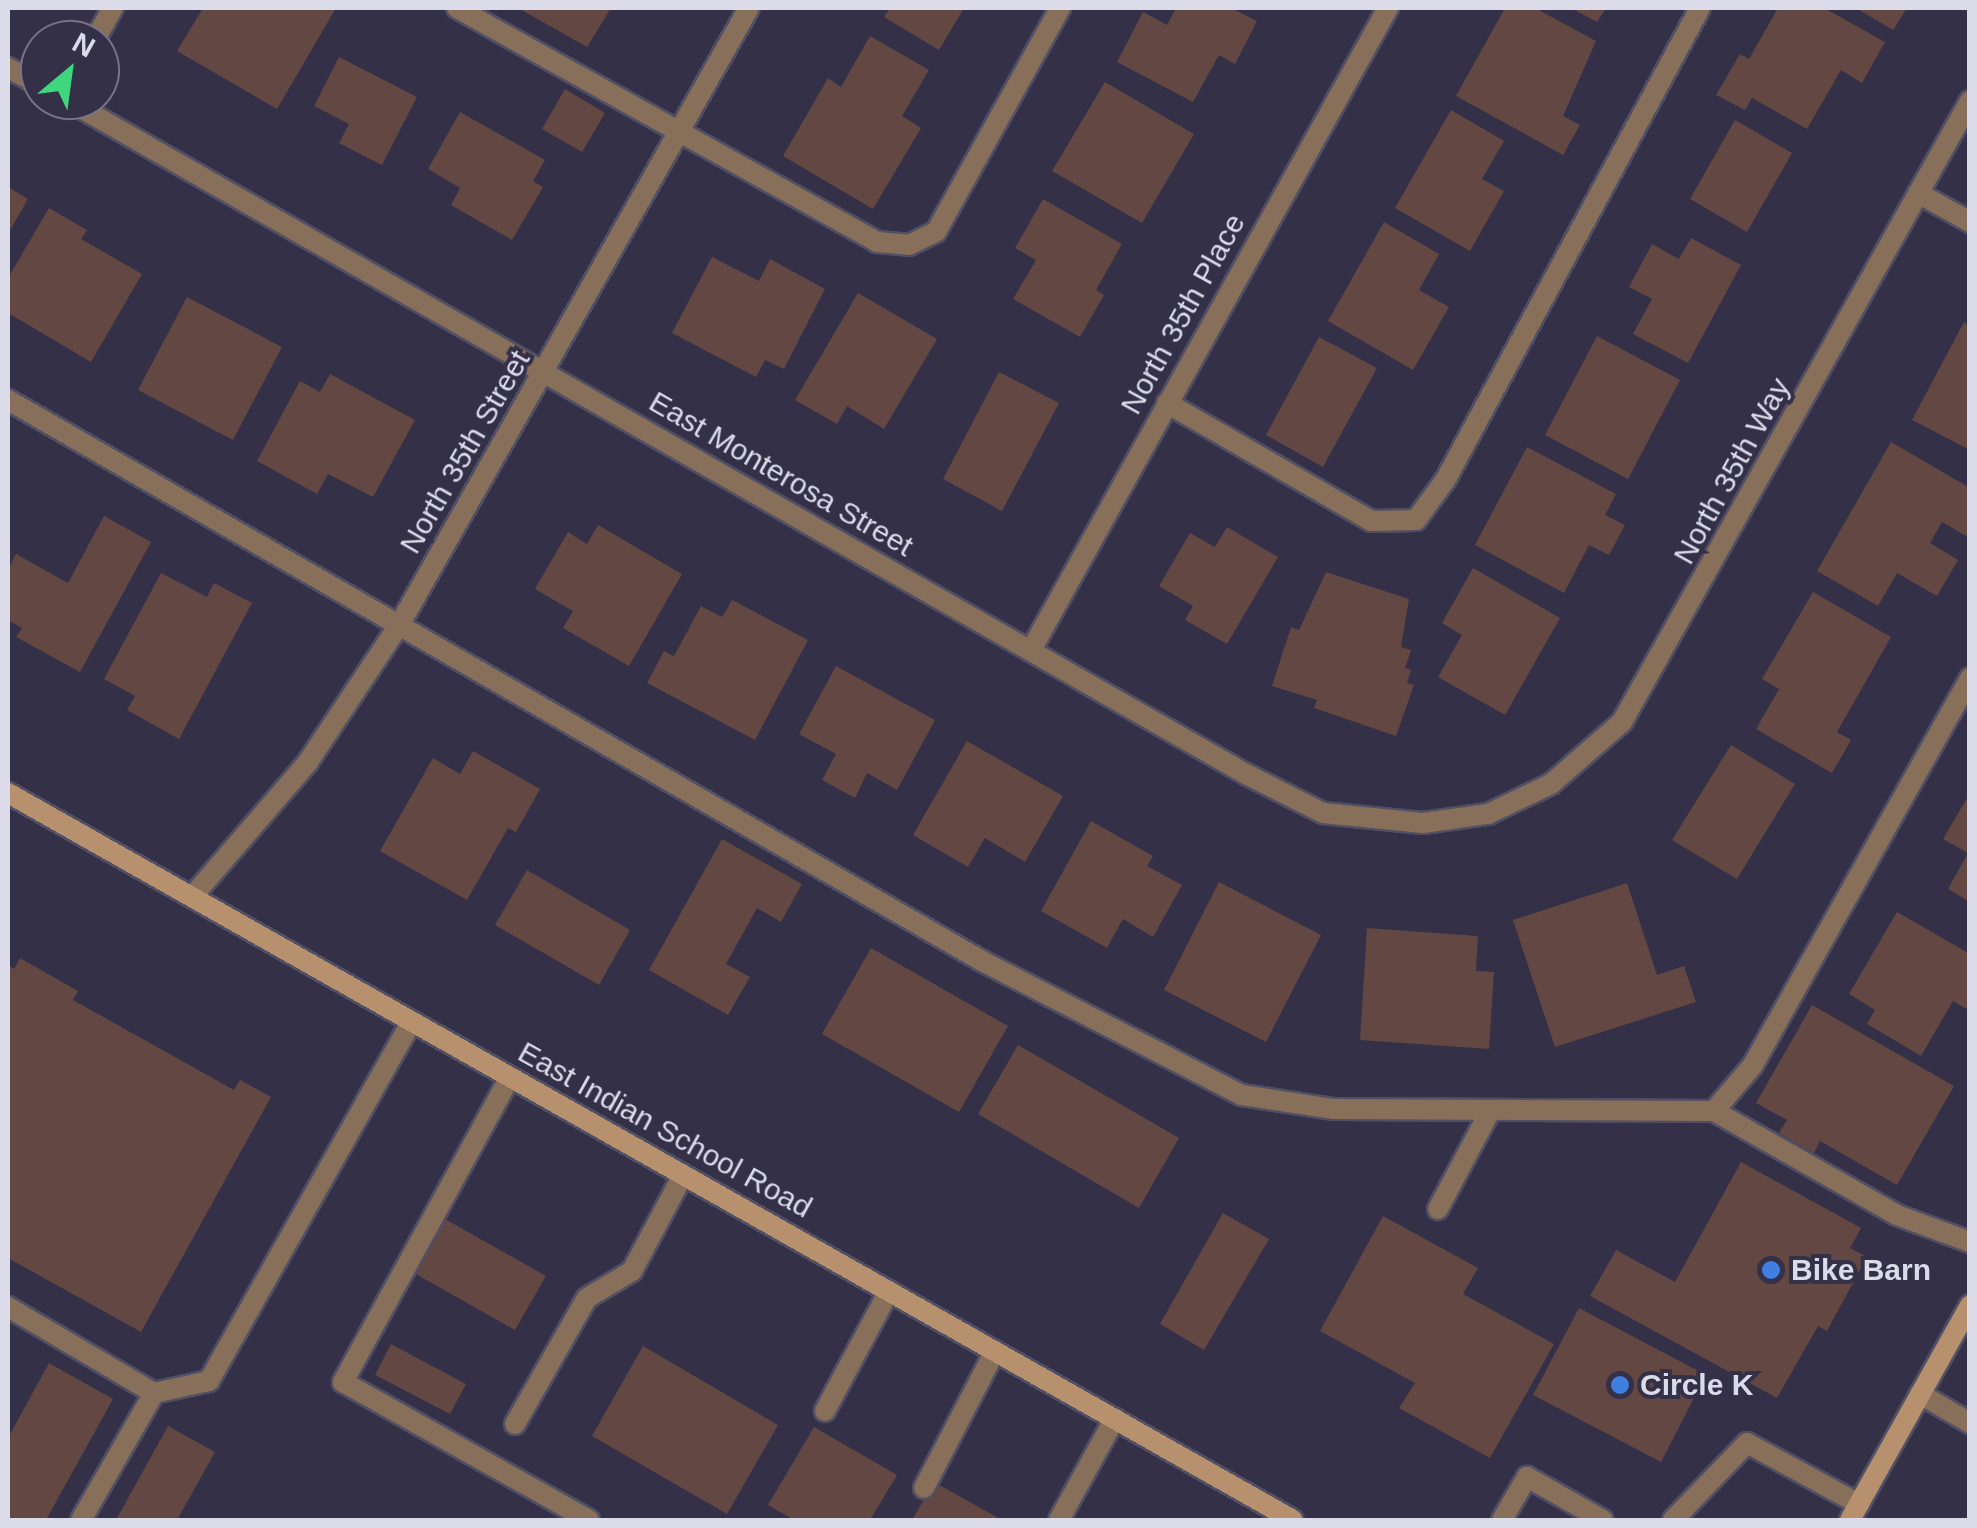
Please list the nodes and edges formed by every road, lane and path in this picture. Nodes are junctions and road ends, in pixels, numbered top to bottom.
1 (457, 8) edge
2 (748, 8) edge
3 (1060, 8) edge
4 (1388, 8) edge
5 (1700, 8) edge
6 (1970, 101) edge
7 (102, 120) edge
8 (680, 130) junction
9 (1918, 193) junction
10 (1970, 222) edge
11 (545, 374) junction
12 (8, 400) edge
13 (1167, 403) junction
14 (402, 622) junction
15 (1031, 650) junction
16 (1970, 678) edge
17 (8, 793) edge
18 (1488, 814) joint
19 (192, 897) junction
20 (412, 1021) junction
21 (510, 1077) junction
22 (1714, 1111) junction
23 (1489, 1113) junction
24 (683, 1175) junction
25 (1438, 1209) dead end
26 (1970, 1242) edge
27 (889, 1291) junction
28 (1970, 1305) edge
29 (8, 1307) edge
30 (995, 1351) junction
31 (154, 1393) junction
32 (1920, 1394) junction
33 (824, 1411) dead end
34 (1115, 1418) junction
35 (1970, 1423) edge
36 (515, 1424) dead end
37 (924, 1488) dead end
38 (1854, 1512) edge
39 (80, 1520) edge
40 (589, 1520) edge
41 (1059, 1520) edge
42 (1293, 1520) edge
43 (1502, 1520) edge
44 (1604, 1520) edge
45 (1673, 1520) edge

1 - 8 street
2 - 8 street, North 35th Street
3 - 8 street
4 - 13 street, North 35th Place
5 - 13 street
6 - 9 street, North 35th Way
7 - 11 street, East Monterosa Street
8 - 11 street, North 35th Street
9 - 10 street
9 - 18 street, North 35th Way
11 - 14 street, North 35th Street
11 - 15 street, East Monterosa Street
12 - 14 street
13 - 15 street, North 35th Place
14 - 19 street, North 35th Street
14 - 23 street
15 - 18 street, East Monterosa Street
16 - 22 street
17 - 19 main road, East Indian School Road
19 - 20 main road, East Indian School Road
20 - 21 main road, East Indian School Road
20 - 31 street
21 - 24 main road, East Indian School Road
21 - 40 street
22 - 23 street
22 - 26 street
23 - 25 street
24 - 27 main road, East Indian School Road
24 - 36 street
27 - 30 main road, East Indian School Road
27 - 33 street
28 - 32 main road
29 - 31 street
30 - 34 main road, East Indian School Road
30 - 37 street
31 - 39 street
32 - 35 street
32 - 38 main road
34 - 41 street
34 - 42 main road, East Indian School Road
38 - 45 street
43 - 44 street

